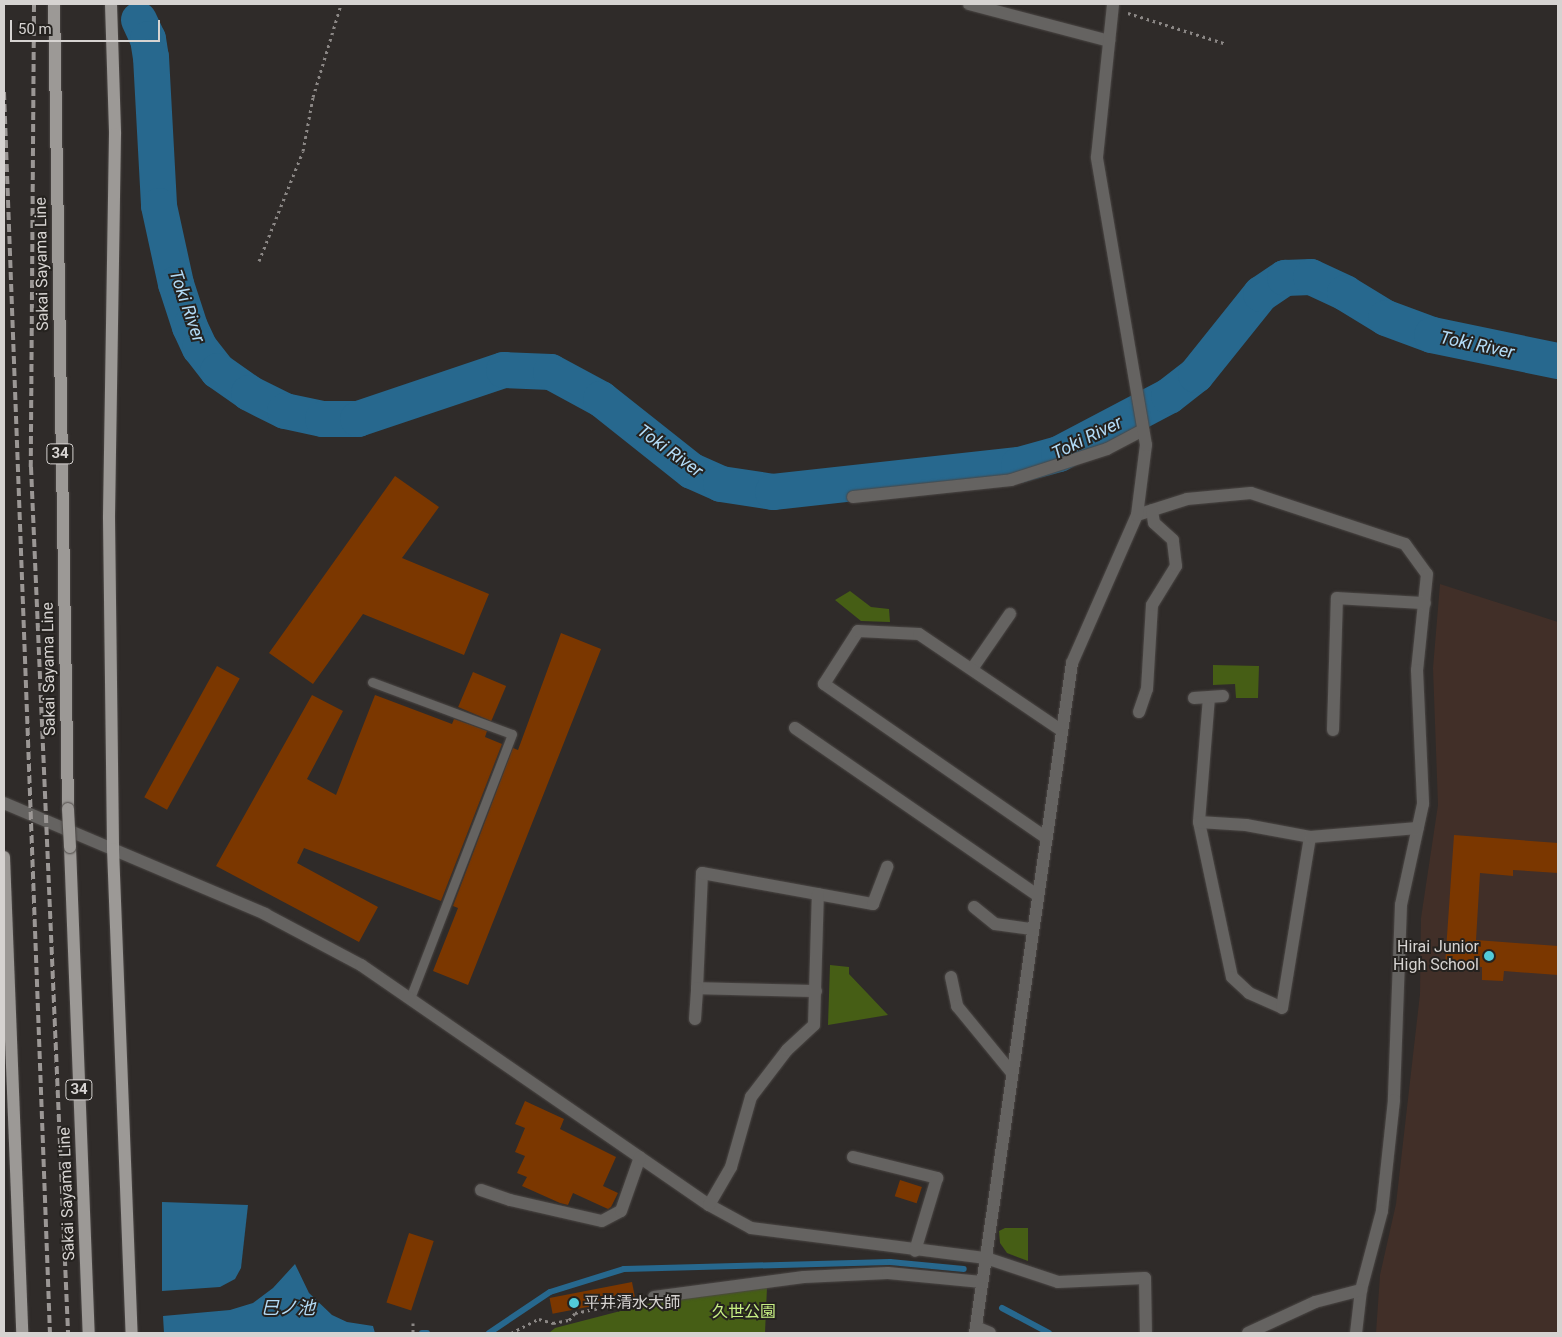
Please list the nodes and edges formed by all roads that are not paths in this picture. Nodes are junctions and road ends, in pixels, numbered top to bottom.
1 (54, 4) edge
2 (111, 4) edge
3 (969, 4) edge
4 (1113, 6) edge
5 (1110, 41) junction
6 (1142, 428) junction
7 (852, 497) dead end
8 (1152, 510) junction
9 (1137, 515) junction
10 (1424, 603) junction
11 (1010, 614) dead end
12 (972, 669) junction
13 (372, 682) dead end
14 (1223, 696) dead end
15 (1194, 698) dead end
16 (1209, 698) junction
17 (1139, 712) dead end
18 (796, 728) dead end
19 (1061, 730) junction
20 (1333, 730) dead end
21 (4, 803) edge
22 (1199, 822) junction
23 (1418, 828) junction
24 (1045, 836) junction
25 (1310, 837) junction
26 (113, 850) junction
27 (4, 857) edge
28 (887, 867) dead end
29 (818, 894) junction
30 (1037, 895) junction
31 (974, 907) dead end
32 (1032, 929) junction
33 (951, 977) dead end
34 (697, 988) junction
35 (816, 991) junction
36 (410, 999) junction
37 (695, 1019) dead end
38 (1012, 1073) junction
39 (640, 1157) junction
40 (852, 1157) dead end
41 (481, 1190) dead end
42 (709, 1205) junction
43 (915, 1251) junction
44 (986, 1258) junction
45 (982, 1282) junction
46 (1361, 1290) junction
47 (654, 1297) road end
48 (976, 1330) edge
49 (22, 1333) edge
50 (89, 1333) edge
51 (132, 1333) edge
52 (990, 1333) edge
53 (1146, 1333) edge
54 (1248, 1333) edge
55 (1356, 1333) edge

1 - 50 main road, Sakai Sayama Line / 34, bridge
2 - 26 main road
3 - 5 street
4 - 5 street
5 - 6 street
6 - 7 street
6 - 9 street
8 - 9 street
8 - 10 street
8 - 17 street
9 - 19 street
10 - 20 street
10 - 23 street
11 - 12 street
12 - 19 street
12 - 24 street
13 - 36 lane
14 - 16 street
15 - 16 street
16 - 22 street
18 - 30 street
19 - 24 street
21 - 26 street
22 - 25 street
22 - 25 street
23 - 25 street
23 - 46 street
24 - 30 street
26 - 36 street
26 - 51 main road
27 - 49 main road
28 - 29 street
29 - 34 street
29 - 35 street
30 - 32 street
31 - 32 street
32 - 38 street
33 - 38 street
34 - 35 street
34 - 37 street
35 - 42 street
36 - 39 street
38 - 44 street
39 - 41 street
39 - 42 street
40 - 43 street
42 - 43 street
43 - 44 street
44 - 45 street
44 - 53 street
45 - 47 street
45 - 48 street
46 - 54 street
46 - 55 street
48 - 52 street

